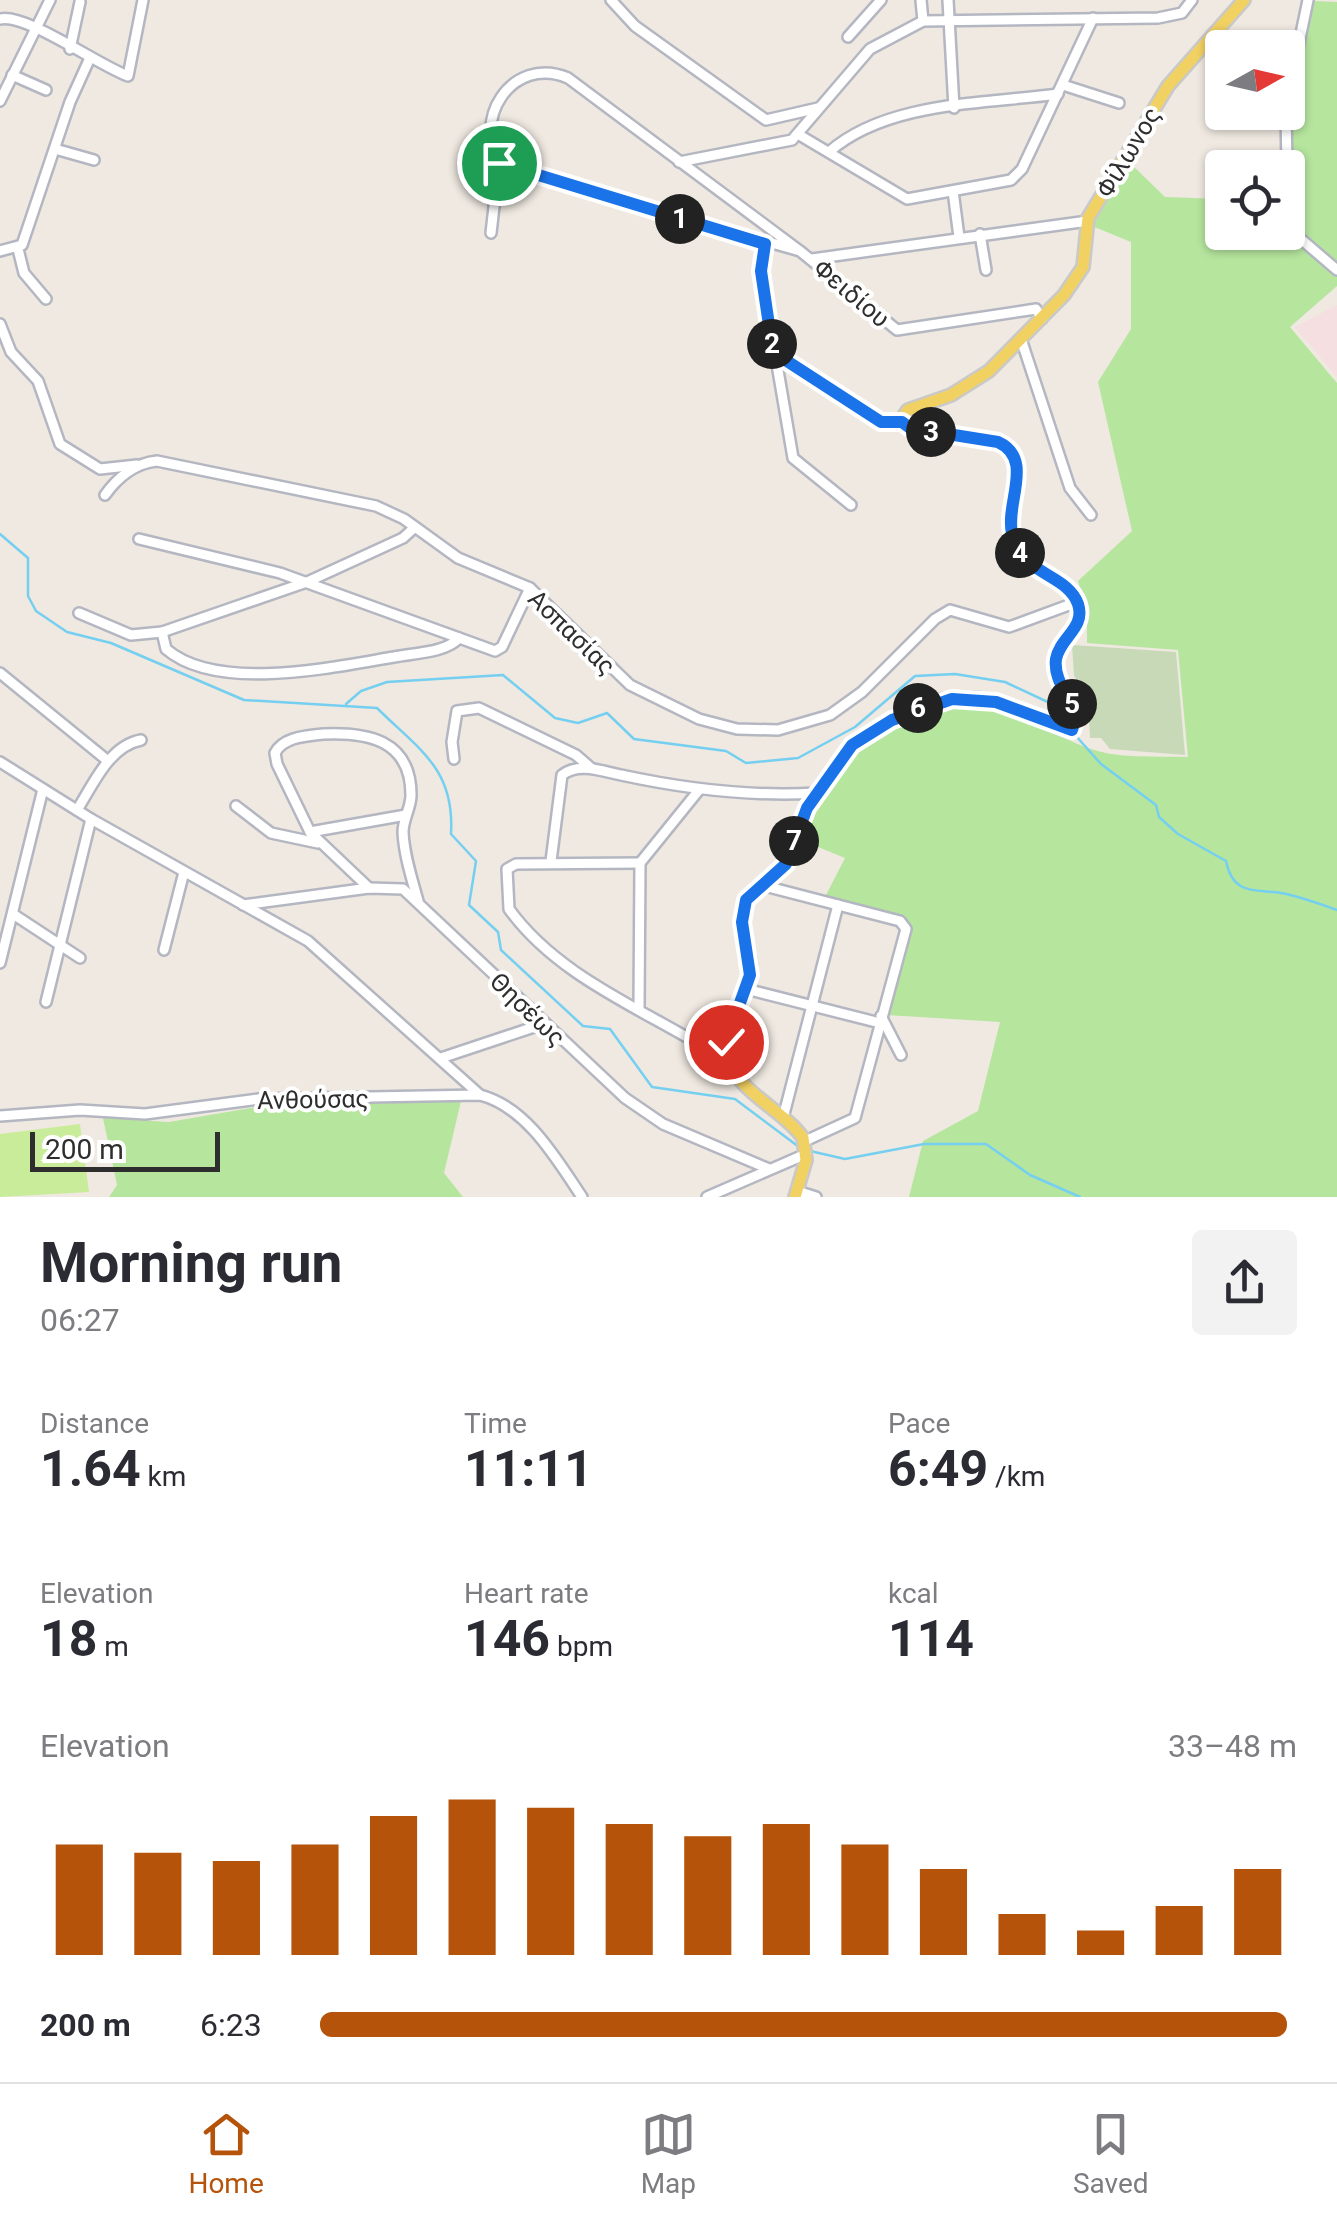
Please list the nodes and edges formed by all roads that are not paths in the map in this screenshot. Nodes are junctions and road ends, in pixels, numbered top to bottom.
1 (50, 0) edge
2 (142, 0) edge
3 (610, 0) edge
4 (882, 0) edge
5 (921, 0) edge
6 (948, 0) edge
7 (1192, 0) edge
8 (1244, 0) edge
9 (1308, 0) edge
10 (80, 2) edge
11 (1093, 18) junction
12 (0, 20) edge
13 (949, 20) junction
14 (923, 22) junction
15 (33, 28) junction
16 (1302, 30) edge
17 (848, 37) dead end
18 (70, 49) junction
19 (90, 60) junction
20 (12, 75) junction
21 (46, 90) dead end
22 (1061, 90) junction
23 (0, 101) edge
24 (1120, 103) dead end
25 (821, 108) junction
26 (954, 108) junction
27 (801, 136) junction
28 (55, 149) junction
29 (829, 152) junction
30 (94, 160) dead end
31 (678, 162) junction
32 (499, 163) junction
33 (953, 191) junction
34 (1088, 221) junction
35 (491, 233) dead end
36 (980, 234) junction
37 (960, 237) junction
38 (1305, 243) edge
39 (765, 244) junction
40 (18, 249) junction
41 (0, 251) edge
42 (800, 251) junction
43 (812, 259) junction
44 (986, 270) dead end
45 (1337, 270) edge
46 (46, 299) dead end
47 (1042, 319) junction
48 (0, 324) edge
49 (1021, 339) junction
50 (773, 352) junction
51 (902, 422) junction
52 (140, 464) junction
53 (105, 495) dead end
54 (851, 505) dead end
55 (1091, 514) dead end
56 (414, 528) junction
57 (139, 539) dead end
58 (306, 582) junction
59 (530, 588) junction
60 (1077, 602) junction
61 (79, 613) dead end
62 (162, 632) junction
63 (459, 638) junction
64 (1, 676) edge
65 (141, 740) dead end
66 (454, 759) dead end
67 (108, 761) junction
68 (0, 762) edge
69 (591, 768) junction
70 (44, 789) junction
71 (699, 790) junction
72 (816, 793) junction
73 (236, 806) dead end
74 (77, 810) junction
75 (406, 815) junction
76 (91, 819) junction
77 (310, 832) junction
78 (318, 843) junction
79 (551, 861) junction
80 (640, 863) junction
81 (184, 872) junction
82 (410, 872) junction
83 (761, 885) junction
84 (397, 887) junction
85 (370, 888) junction
86 (418, 901) junction
87 (243, 905) junction
88 (838, 905) junction
89 (13, 914) junction
90 (60, 943) junction
91 (164, 950) dead end
92 (80, 958) dead end
93 (0, 963) edge
94 (746, 989) junction
95 (46, 1002) dead end
96 (639, 1007) junction
97 (813, 1007) junction
98 (881, 1020) junction
99 (543, 1024) junction
100 (726, 1042) junction
101 (463, 1052) junction
102 (901, 1055) dead end
103 (441, 1058) junction
104 (456, 1072) junction
105 (480, 1096) junction
106 (0, 1116) edge
107 (783, 1118) junction
108 (806, 1148) junction
109 (769, 1169) junction
110 (744, 1181) junction
111 (796, 1194) edge
112 (582, 1197) edge
113 (708, 1197) edge
114 (746, 1197) edge
115 (816, 1197) edge

1 - 15 street
2 - 19 street
3 - 25 street
4 - 17 street
5 - 14 street
6 - 13 street
7 - 11 street
8 - 34 main road, Φίλωνος
9 - 16 street
10 - 18 street
11 - 13 street
11 - 22 street
12 - 15 street
13 - 14 street
13 - 26 street
14 - 25 street
15 - 18 street
15 - 20 street
18 - 19 street
19 - 28 street
20 - 21 street
20 - 23 street
22 - 24 street
22 - 26 street
22 - 33 street
25 - 27 street
26 - 29 street
27 - 29 street
27 - 31 street
28 - 30 street
28 - 40 street
29 - 33 street
31 - 32 street
31 - 42 street
32 - 35 street
32 - 39 street, Φειδίου
33 - 37 street
34 - 36 street
34 - 47 main road, Φίλωνος
36 - 37 street
36 - 44 street
37 - 43 street
38 - 45 street
39 - 42 street, Φειδίου
39 - 50 street
40 - 41 street
40 - 46 street
42 - 43 street, Φειδίου
43 - 47 street, Φειδίου
47 - 49 main road, Φίλωνος
48 - 52 street, Ασπασίας
49 - 51 main road, Φίλωνος
49 - 55 street
50 - 51 street
50 - 54 street
51 - 60 main road
52 - 53 street
52 - 56 street, Ασπασίας
56 - 58 street
56 - 59 street, Ασπασίας
57 - 58 street
58 - 62 street
58 - 63 street
59 - 60 street, Ασπασίας
59 - 63 street
60 - 72 main road
61 - 62 street
62 - 63 street
64 - 67 street
65 - 67 street
66 - 69 street
67 - 74 street
68 - 70 street
69 - 71 street
69 - 79 street
70 - 74 street
70 - 89 street
71 - 72 street
71 - 80 street
72 - 83 main road
73 - 78 street
74 - 76 street
75 - 77 street
75 - 77 street
75 - 82 street
76 - 81 street
76 - 90 street
77 - 78 street
78 - 85 street
79 - 80 street
79 - 96 street
80 - 96 street
81 - 87 street
81 - 91 street
82 - 84 street
82 - 86 street
83 - 88 street
83 - 94 main road
84 - 85 street
84 - 86 street, Θησέως
85 - 87 street
86 - 99 street, Θησέως
87 - 103 street
88 - 97 street
88 - 98 street
89 - 90 street
89 - 93 street
90 - 92 street
90 - 95 street
94 - 97 street
94 - 100 main road
96 - 100 street
97 - 98 street
97 - 107 street
98 - 102 street
98 - 108 street
99 - 101 street
99 - 109 street, Θησέως
100 - 107 main road
101 - 103 street
101 - 104 street
103 - 104 street
104 - 105 street
105 - 106 street, Ανθούσας
105 - 112 street
107 - 108 main road
108 - 109 street
108 - 111 main road
109 - 110 street
110 - 113 street
110 - 114 street
111 - 115 street

